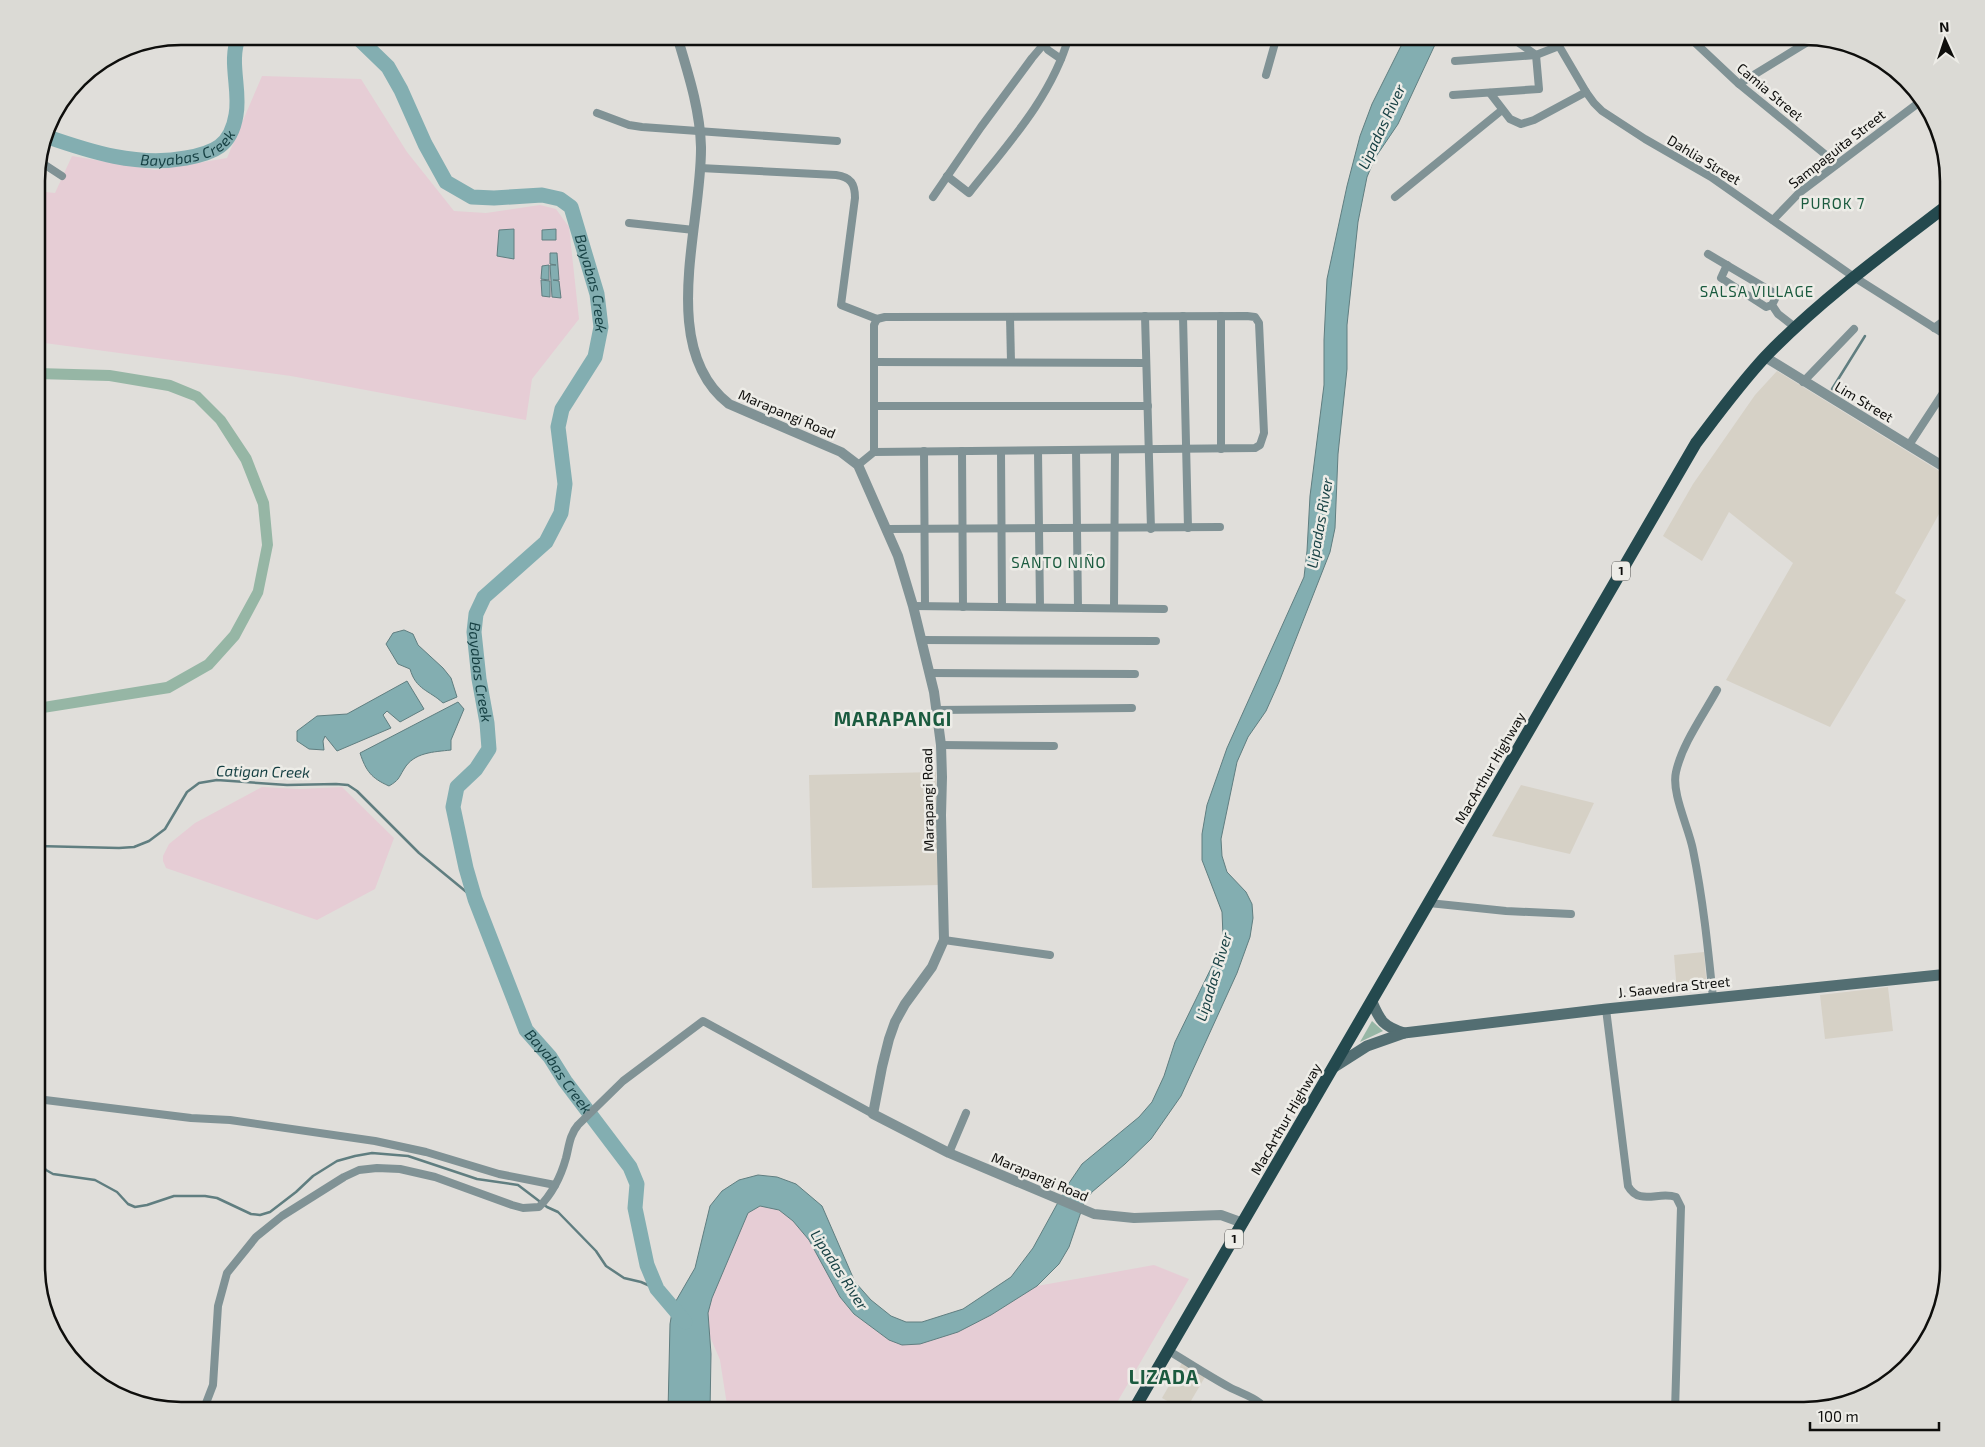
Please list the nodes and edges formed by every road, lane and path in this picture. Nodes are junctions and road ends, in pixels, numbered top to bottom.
1 (680, 45) edge
2 (1043, 45) joint
3 (1066, 45) edge
4 (1274, 45) edge
5 (1522, 45) edge
6 (1698, 45) edge
7 (1803, 45) edge
8 (1536, 55) junction
9 (1061, 59) junction
10 (1455, 61) dead end
11 (1266, 75) dead end
12 (1739, 84) junction
13 (1586, 92) junction
14 (1490, 93) junction
15 (1453, 95) dead end
16 (1916, 104) edge
17 (1502, 110) junction
18 (597, 113) dead end
19 (700, 130) junction
20 (837, 141) dead end
21 (1837, 164) junction
22 (46, 165) edge
23 (700, 168) junction
24 (62, 176) dead end
25 (947, 176) junction
26 (933, 197) dead end
27 (1395, 197) dead end
28 (1940, 211) edge
29 (1773, 220) junction
30 (629, 223) dead end
31 (694, 230) junction
32 (1708, 254) dead end
33 (1727, 265) junction
34 (1854, 277) junction
35 (1772, 305) junction
36 (1145, 316) junction
37 (1183, 316) junction
38 (1221, 316) junction
39 (1010, 317) junction
40 (877, 319) junction
41 (1940, 324) edge
42 (1796, 328) junction
43 (1934, 328) junction
44 (1854, 329) dead end
45 (1940, 332) edge
46 (1765, 357) junction
47 (874, 362) junction
48 (1011, 362) junction
49 (1146, 362) junction
50 (1803, 382) junction
51 (1940, 398) edge
52 (874, 406) junction
53 (1148, 406) junction
54 (1909, 445) junction
55 (1222, 449) junction
56 (1076, 450) junction
57 (1115, 450) junction
58 (1149, 450) junction
59 (1186, 450) junction
60 (924, 451) junction
61 (962, 451) junction
62 (1001, 451) junction
63 (1038, 451) junction
64 (874, 452) junction
65 (1940, 464) edge
66 (858, 465) junction
67 (1188, 528) junction
68 (1220, 528) dead end
69 (924, 529) junction
70 (963, 529) junction
71 (1001, 529) junction
72 (1039, 529) junction
73 (1077, 529) junction
74 (1114, 529) junction
75 (1151, 529) junction
76 (887, 530) junction
77 (913, 606) junction
78 (925, 606) junction
79 (963, 607) junction
80 (1002, 607) junction
81 (1040, 608) junction
82 (1078, 608) junction
83 (1114, 608) junction
84 (1164, 608) dead end
85 (922, 640) junction
86 (1156, 641) dead end
87 (930, 673) junction
88 (1135, 674) dead end
89 (1718, 690) dead end
90 (1132, 708) dead end
91 (937, 710) junction
92 (941, 745) junction
93 (1054, 746) dead end
94 (1429, 903) junction
95 (1571, 914) dead end
96 (944, 940) junction
97 (1050, 955) dead end
98 (1940, 975) edge
99 (1712, 998) junction
100 (1372, 1002) junction
101 (1606, 1009) junction
102 (1404, 1033) junction
103 (1334, 1067) junction
104 (45, 1100) edge
105 (966, 1113) dead end
106 (873, 1114) junction
107 (949, 1153) junction
108 (555, 1184) junction
109 (1244, 1223) junction
110 (1169, 1351) junction
111 (206, 1402) edge
112 (1138, 1402) edge
113 (1260, 1402) dead end
114 (1675, 1402) edge

1 - 19 street, Marapangi Road
2 - 9 street
2 - 25 street
3 - 9 street
4 - 11 street
5 - 8 street
6 - 12 street, Camia Street
7 - 12 street
8 - 10 street
8 - 13 street, Dahlia Street
8 - 14 street
9 - 25 street
12 - 21 street, Camia Street
13 - 17 street
13 - 29 street, Dahlia Street
14 - 15 street
14 - 17 street
16 - 21 street, Sampaguita Street
17 - 27 street
18 - 19 street
19 - 20 street
19 - 23 street, Marapangi Road
21 - 29 street, Sampaguita Street
22 - 24 street
23 - 31 street, Marapangi Road
23 - 40 street
25 - 26 street
28 - 34 highway, MacArthur Highway / 1
29 - 34 street, Dahlia Street
30 - 31 street
31 - 66 street, Marapangi Road
32 - 33 street
33 - 35 street
33 - 35 street
34 - 42 highway, MacArthur Highway / 1
34 - 43 street, Dahlia Street
35 - 42 street
36 - 37 street
36 - 39 street
36 - 49 street
37 - 38 street
37 - 59 street
38 - 55 street
38 - 55 street
39 - 40 street
39 - 48 street
40 - 47 street
41 - 43 street
42 - 46 highway, MacArthur Highway / 1
43 - 45 street, Dahlia Street
44 - 50 street
46 - 50 street, Lim Street
46 - 94 highway, MacArthur Highway / 1
47 - 48 street
47 - 52 street
48 - 49 street
49 - 53 street
50 - 54 street, Lim Street
51 - 54 street
52 - 53 street
52 - 64 street
53 - 58 street
54 - 65 street, Lim Street
55 - 59 street
56 - 57 street
56 - 63 street
56 - 73 street
57 - 58 street
57 - 74 street
58 - 59 street
58 - 75 street
59 - 67 street
60 - 61 street
60 - 64 street
60 - 69 street
61 - 62 street
61 - 70 street
62 - 63 street
62 - 71 street
63 - 72 street
64 - 66 street
66 - 76 street, Marapangi Road
67 - 68 street
67 - 75 street
69 - 70 street
69 - 76 street
69 - 78 street
70 - 71 street
70 - 79 street
71 - 72 street
71 - 80 street
72 - 73 street
72 - 81 street
73 - 74 street
73 - 82 street
74 - 75 street
74 - 83 street
76 - 77 street, Marapangi Road
77 - 78 street
77 - 85 street, Marapangi Road
78 - 79 street
79 - 80 street
80 - 81 street
81 - 82 street
82 - 83 street
83 - 84 street
85 - 86 street
85 - 87 street, Marapangi Road
87 - 88 street
87 - 91 street, Marapangi Road
89 - 99 street
90 - 91 street
91 - 92 street, Marapangi Road
92 - 93 street
92 - 96 street, Marapangi Road
94 - 95 street
94 - 100 highway, MacArthur Highway / 1
96 - 97 street
96 - 106 street, Marapangi Road
98 - 99 main road, J. Saavedra Street
99 - 101 main road, J. Saavedra Street
100 - 102 main road
100 - 103 highway, MacArthur Highway / 1
101 - 102 main road, J. Saavedra Street
101 - 114 street
102 - 103 main road, J. Saavedra Street
103 - 109 highway, MacArthur Highway / 1
104 - 108 street
105 - 107 street
106 - 107 street, Marapangi Road
106 - 108 street
107 - 109 street, Marapangi Road
108 - 111 street
109 - 110 highway, MacArthur Highway / 1
110 - 112 highway, MacArthur Highway / 1
110 - 113 street

